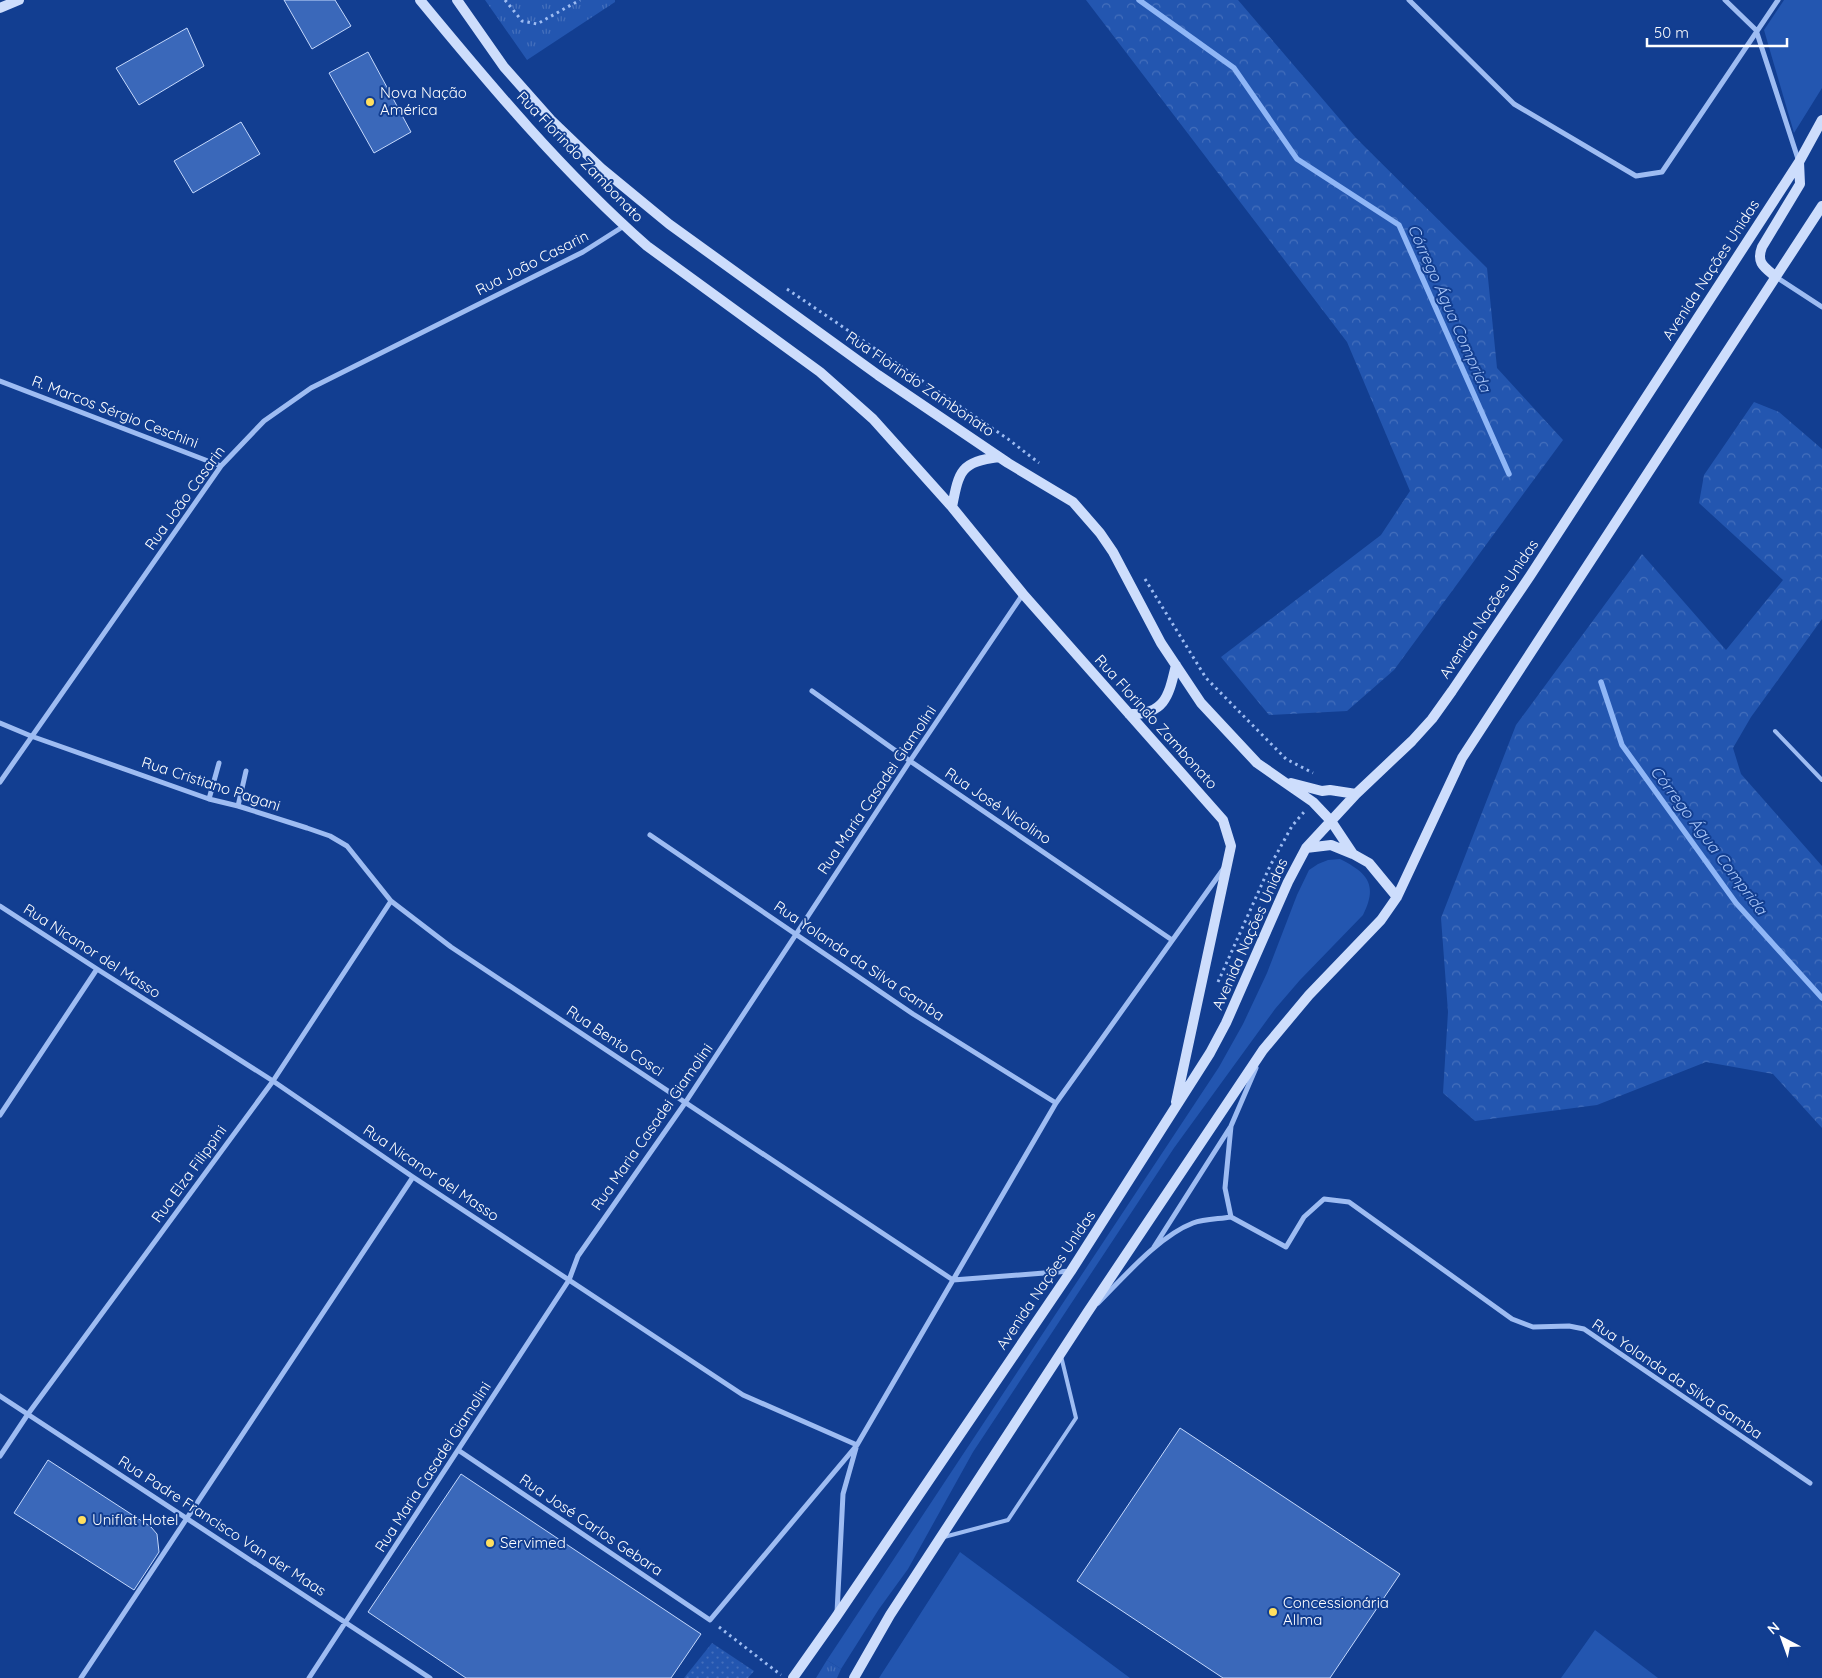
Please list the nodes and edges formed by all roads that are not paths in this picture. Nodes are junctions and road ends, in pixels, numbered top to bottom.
1 (19, 0) edge
2 (420, 0) edge
3 (457, 0) edge
4 (1409, 0) edge
5 (1725, 0) edge
6 (1778, 0) edge
7 (0, 8) edge
8 (1756, 30) junction
9 (1822, 120) edge
10 (1799, 162) junction
11 (1822, 206) edge
12 (624, 226) junction
13 (1776, 277) junction
14 (1822, 307) edge
15 (0, 381) edge
16 (1000, 457) junction
17 (221, 466) junction
18 (952, 507) junction
19 (1023, 594) junction
20 (1176, 665) junction
21 (812, 691) dead end
22 (1129, 714) junction
23 (0, 724) edge
24 (1776, 731) dead end
25 (31, 736) junction
26 (910, 761) junction
27 (219, 763) dead end
28 (1257, 763) junction
29 (246, 771) dead end
30 (1822, 780) edge
31 (0, 782) edge
32 (1356, 794) junction
33 (209, 799) junction
34 (238, 806) junction
35 (1331, 821) junction
36 (650, 834) dead end
37 (1306, 848) junction
38 (1353, 854) junction
39 (1226, 866) junction
40 (1397, 897) junction
41 (391, 901) junction
42 (0, 906) edge
43 (796, 934) junction
44 (1172, 940) junction
45 (97, 970) junction
46 (1263, 1050) junction
47 (273, 1081) junction
48 (685, 1103) junction
49 (1056, 1103) junction
50 (1175, 1109) junction
51 (0, 1115) edge
52 (1231, 1126) junction
53 (413, 1177) junction
54 (1231, 1217) junction
55 (1153, 1250) junction
56 (1071, 1271) junction
57 (570, 1280) junction
58 (953, 1280) junction
59 (1087, 1313) junction
60 (1060, 1354) junction
61 (0, 1396) edge
62 (28, 1414) junction
63 (857, 1445) junction
64 (458, 1450) junction
65 (0, 1456) edge
66 (1810, 1483) dead end
67 (187, 1518) junction
68 (940, 1539) junction
69 (836, 1617) junction
70 (346, 1622) junction
71 (81, 1678) edge
72 (309, 1678) edge
73 (430, 1678) edge
74 (793, 1678) edge
75 (854, 1678) edge

1 - 7 main road
2 - 12 main road, Rua Florindo Zambonato
3 - 16 main road, Rua Florindo Zambonato
4 - 8 street
5 - 8 street
6 - 8 street
8 - 10 street
9 - 10 main road, Avenida Nações Unidas
10 - 13 main road
10 - 32 main road, Avenida Nações Unidas
11 - 13 main road
12 - 17 street, Rua João Casarin
12 - 18 main road, Rua Florindo Zambonato
13 - 14 street
13 - 40 main road
15 - 17 street, R. Marcos Sérgio Ceschini
16 - 18 main road
16 - 20 main road, Rua Florindo Zambonato
17 - 25 street, Rua João Casarin
18 - 19 main road, Rua Florindo Zambonato
19 - 22 main road, Rua Florindo Zambonato
19 - 26 street, Rua Maria Casadei Giamolini
20 - 22 main road
20 - 28 main road, Rua Florindo Zambonato
21 - 26 street, Rua José Nicolino
22 - 39 main road, Rua Florindo Zambonato
23 - 25 street, Rua Cristiano Pagani
24 - 30 lane
25 - 31 street, Rua João Casarin
25 - 33 street, Rua Cristiano Pagani
26 - 43 street, Rua Maria Casadei Giamolini
26 - 44 street, Rua José Nicolino
27 - 33 street
28 - 32 main road
28 - 35 main road, Rua Florindo Zambonato
29 - 34 street
32 - 35 main road, Avenida Nações Unidas
33 - 34 street, Rua Cristiano Pagani
34 - 41 street, Rua Cristiano Pagani
35 - 37 main road, Avenida Nações Unidas
35 - 38 main road, Rua Florindo Zambonato
36 - 43 street, Rua Yolanda da Silva Gamba
37 - 38 main road
37 - 50 main road, Avenida Nações Unidas
38 - 40 main road
39 - 44 street
39 - 50 main road, Rua Florindo Zambonato
40 - 46 main road
41 - 47 street, Rua Elza Filippini
41 - 48 street, Rua Bento Cosci
42 - 45 street, Rua Nicanor del Masso
43 - 48 street, Rua Maria Casadei Giamolini
43 - 49 street, Rua Yolanda da Silva Gamba
44 - 49 street
45 - 47 street, Rua Nicanor del Masso
45 - 51 street
46 - 52 street
46 - 59 main road
47 - 53 street, Rua Nicanor del Masso
47 - 62 street, Rua Elza Filippini
48 - 57 street, Rua Maria Casadei Giamolini
48 - 58 street, Rua Bento Cosci
49 - 58 street
50 - 56 main road, Avenida Nações Unidas
52 - 54 street
52 - 55 street
53 - 57 street, Rua Nicanor del Masso
53 - 67 street
54 - 55 street
54 - 66 street, Rua Yolanda da Silva Gamba
55 - 59 street
56 - 58 street
56 - 69 main road, Avenida Nações Unidas
57 - 63 street, Rua Nicanor del Masso
57 - 64 street, Rua Maria Casadei Giamolini
58 - 63 street
59 - 60 main road
60 - 68 main road
60 - 68 lane
61 - 62 street, Rua Padre Francisco Van der Maas
62 - 65 street, Rua Elza Filippini
62 - 67 street, Rua Padre Francisco Van der Maas
63 - 64 street, Rua José Carlos Gebara
63 - 69 street
64 - 70 street, Rua Maria Casadei Giamolini
67 - 70 street, Rua Padre Francisco Van der Maas
67 - 71 street
68 - 75 main road
69 - 74 main road, Avenida Nações Unidas
70 - 72 street, Rua Maria Casadei Giamolini
70 - 73 street, Rua Padre Francisco Van der Maas

